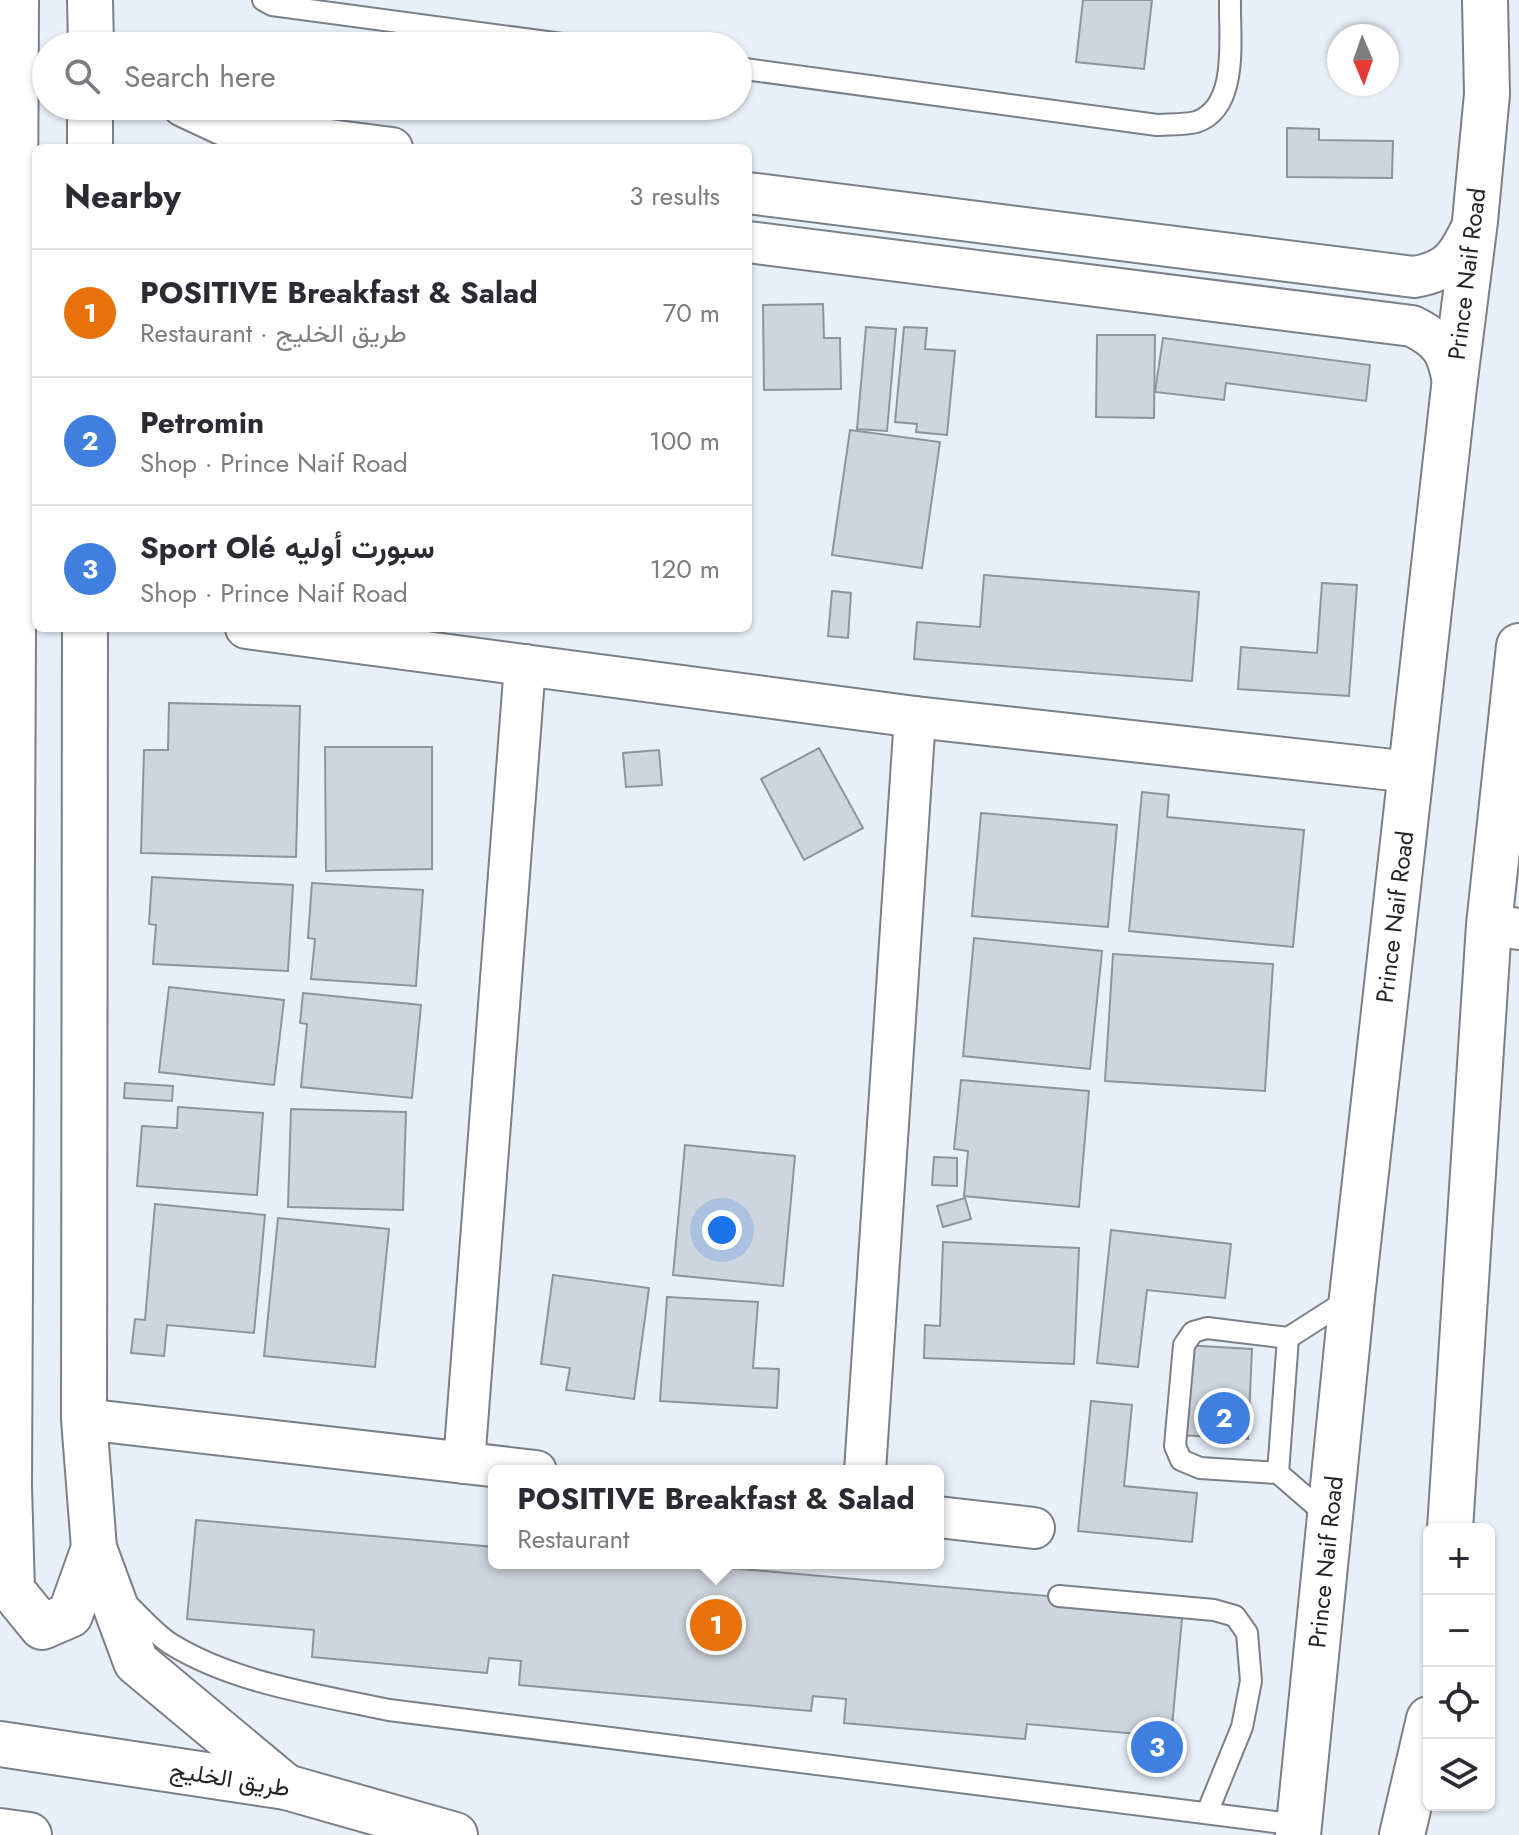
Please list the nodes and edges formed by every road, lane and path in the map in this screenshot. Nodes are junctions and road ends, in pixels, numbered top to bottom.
1 (16, 0) edge
2 (90, 0) edge
3 (263, 0) edge
4 (1230, 0) edge
5 (1485, 0) edge
6 (91, 32) edge
7 (473, 32) edge
8 (752, 70) edge
9 (90, 120) edge
10 (213, 120) edge
11 (90, 144) edge
12 (361, 144) edge
13 (752, 194) edge
14 (1475, 221) junction
15 (752, 243) edge
16 (1454, 387) junction
17 (25, 601) edge
18 (85, 632) edge
19 (276, 632) edge
20 (1519, 646) edge
21 (525, 665) junction
22 (915, 717) junction
23 (1411, 772) junction
24 (1512, 775) edge
25 (1504, 927) edge
26 (1352, 1297) junction
27 (1288, 1338) junction
28 (84, 1419) junction
29 (464, 1463) junction
30 (865, 1465) edge
31 (488, 1466) edge
32 (1278, 1473) junction
33 (4, 1491) edge
34 (944, 1518) edge
35 (1330, 1518) junction
36 (1451, 1523) edge
37 (1034, 1528) dead end
38 (101, 1566) junction
39 (1059, 1596) dead end
40 (1424, 1739) edge
41 (0, 1744) edge
42 (286, 1787) junction
43 (1428, 1811) edge
44 (1207, 1813) junction
45 (1299, 1830) edge
46 (0, 1831) edge
47 (29, 1835) edge
48 (455, 1835) edge
49 (1402, 1835) edge
50 (1426, 1835) edge

1 - 17 main road
2 - 6 main road
3 - 7 lane
4 - 8 lane
5 - 14 main road, Prince Naif Road
9 - 11 main road
10 - 12 street
13 - 14 street
14 - 16 main road, Prince Naif Road
15 - 16 street
16 - 23 main road, Prince Naif Road
17 - 33 main road
18 - 28 main road
19 - 21 street
20 - 24 main road
21 - 22 street
21 - 29 street
22 - 23 street
22 - 30 street
23 - 26 main road, Prince Naif Road
24 - 25 main road
25 - 36 main road
26 - 27 lane
26 - 35 main road, Prince Naif Road
27 - 32 lane
27 - 32 lane
28 - 29 street
28 - 38 main road
29 - 31 street
32 - 35 lane
33 - 38 main road
34 - 37 street
35 - 45 main road, Prince Naif Road
38 - 42 main road
38 - 44 lane
39 - 44 lane
40 - 49 main road
41 - 42 main road, طريق الخليج
42 - 48 main road, طريق الخليج
43 - 50 main road
44 - 45 lane
46 - 47 main road

